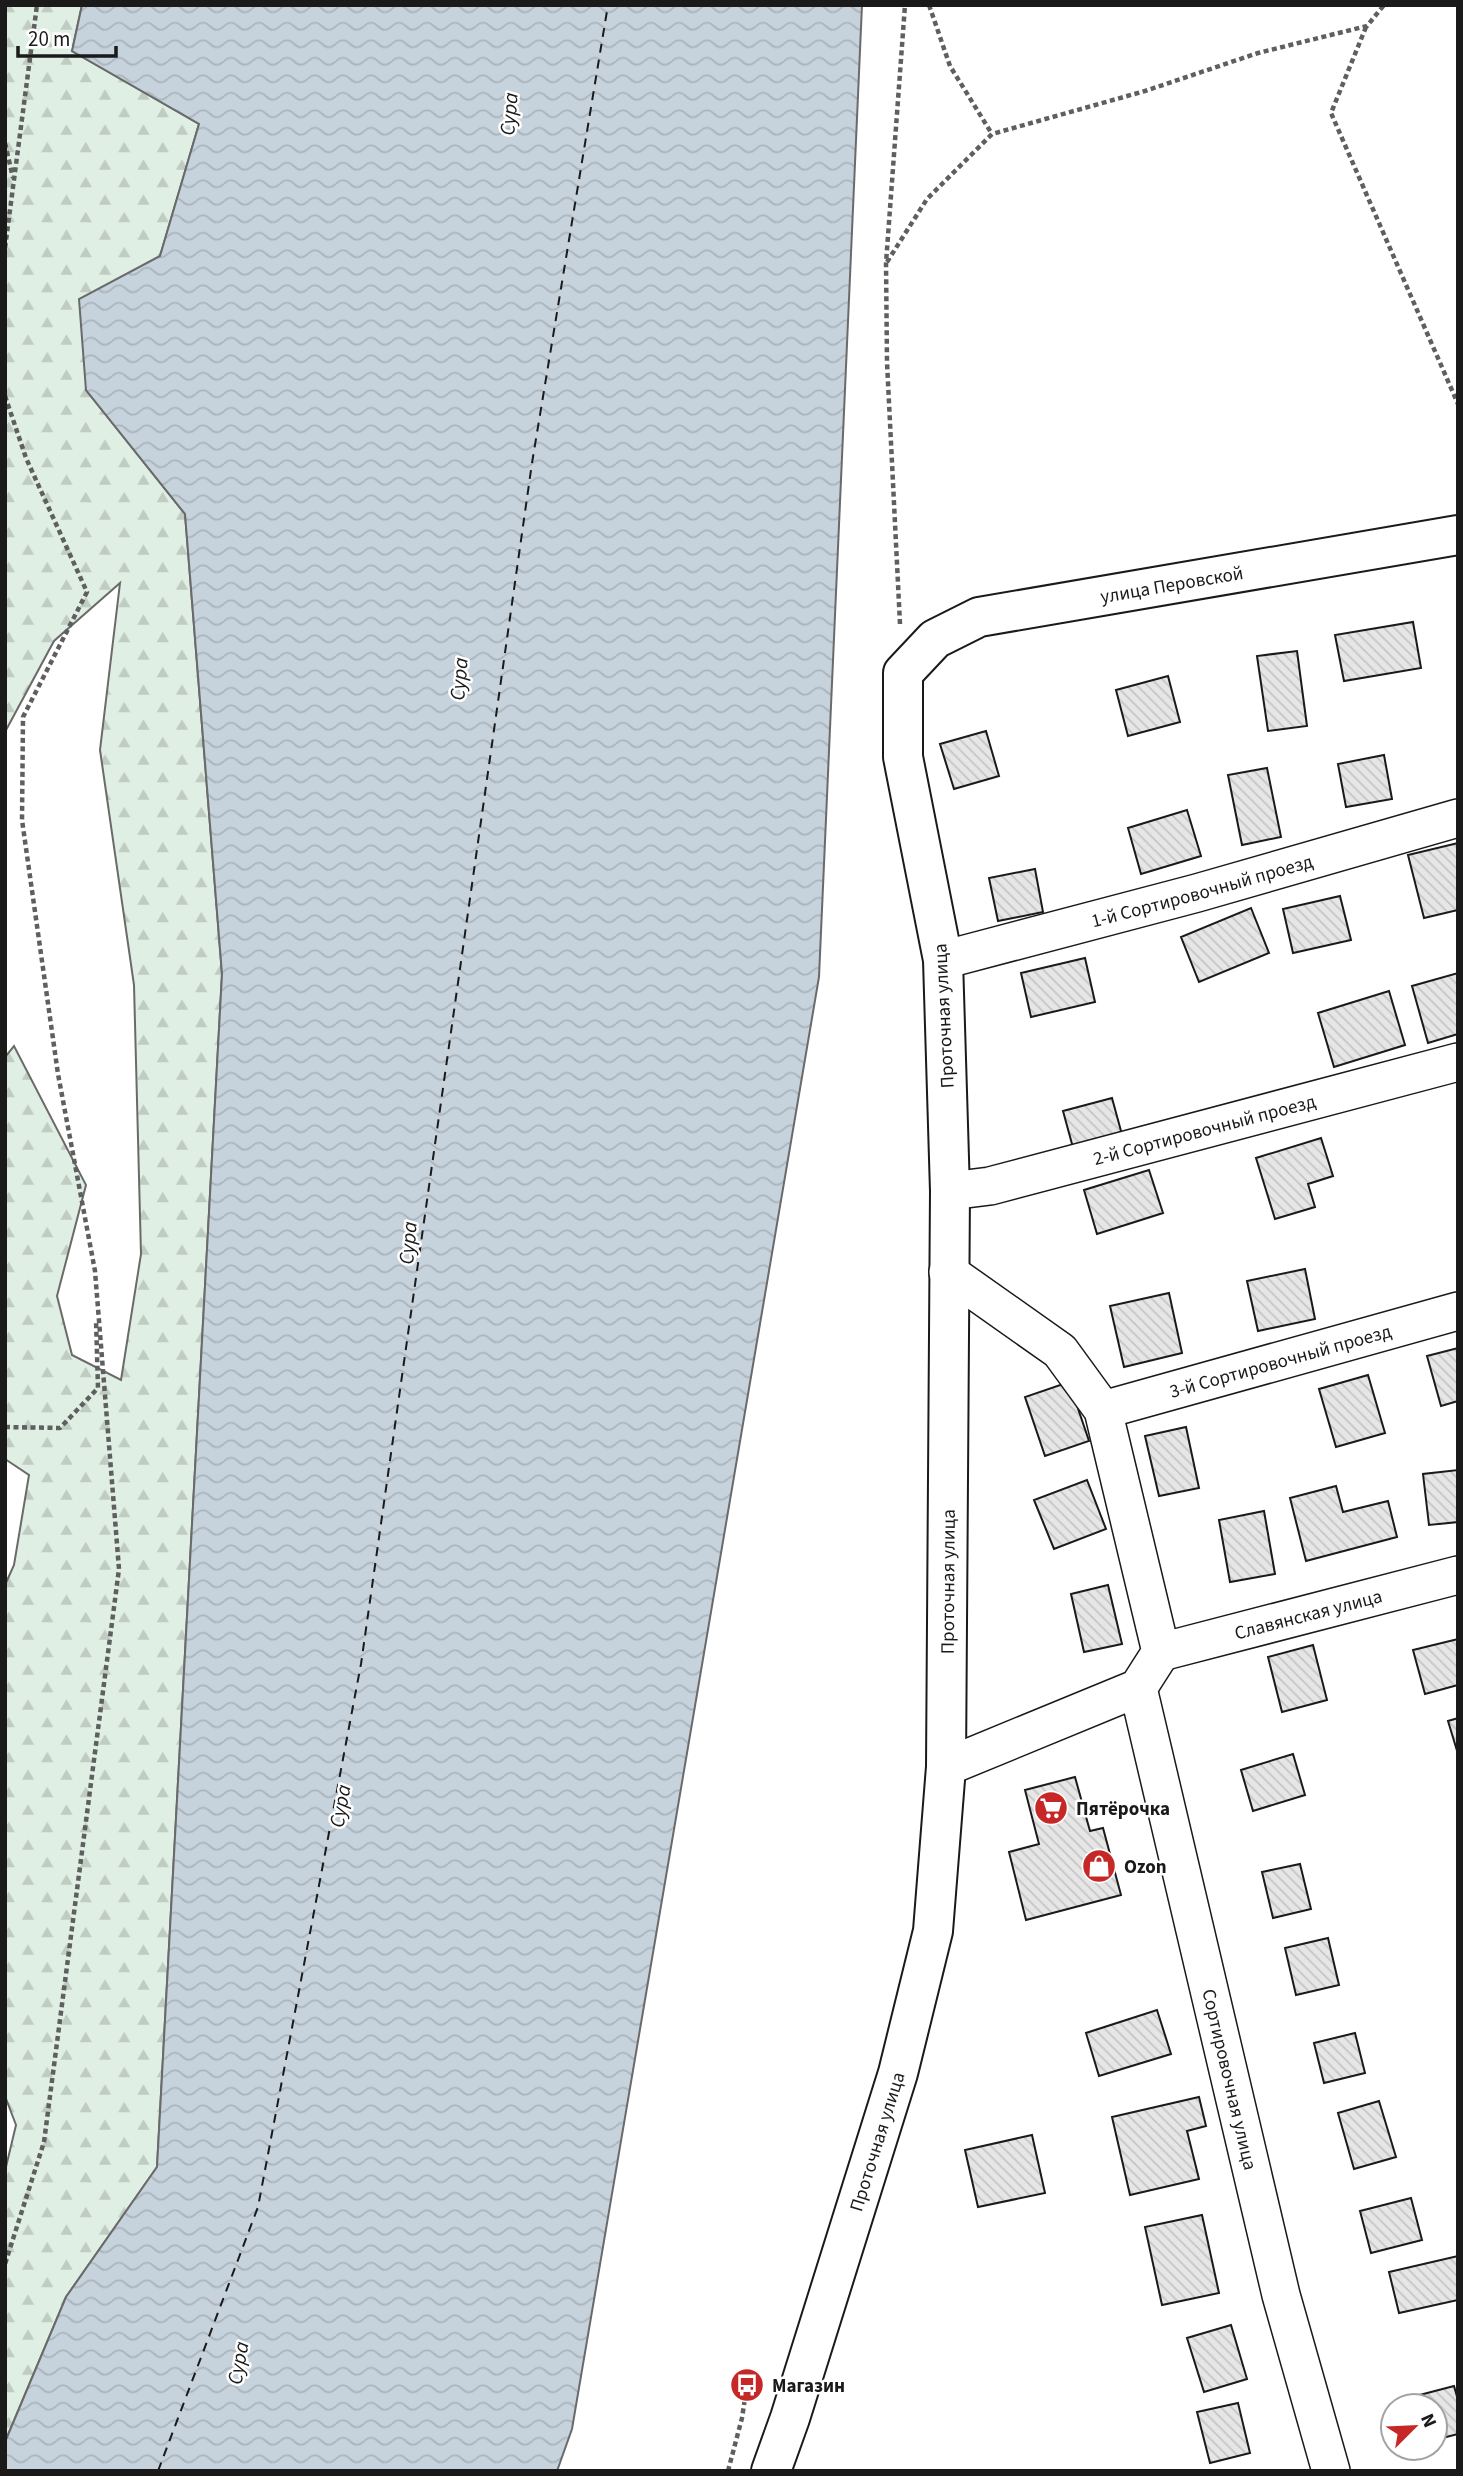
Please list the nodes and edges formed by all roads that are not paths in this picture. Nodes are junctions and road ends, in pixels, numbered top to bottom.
1 (1458, 535) edge
2 (903, 673) joint
3 (1458, 818) edge
4 (943, 960) junction
5 (1458, 1062) edge
6 (950, 1191) junction
7 (948, 1272) junction
8 (1458, 1311) edge
9 (1103, 1410) junction
10 (1458, 1574) edge
11 (1161, 1652) junction
12 (1138, 1688) junction
13 (946, 1768) junction
14 (771, 2471) edge
15 (1331, 2471) edge

1 - 2 main road, улица Перовской
2 - 4 main road, Проточная улица
3 - 4 street, 1-й Сортировочный проезд
4 - 6 main road, Проточная улица
5 - 6 street, 2-й Сортировочный проезд
6 - 7 main road, Проточная улица
7 - 9 street
7 - 13 main road, Проточная улица
8 - 9 street, 3-й Сортировочный проезд
9 - 11 street
10 - 11 street, Славянская улица
11 - 12 street
12 - 13 street
12 - 15 street, Сортировочная улица
13 - 14 main road, Проточная улица

